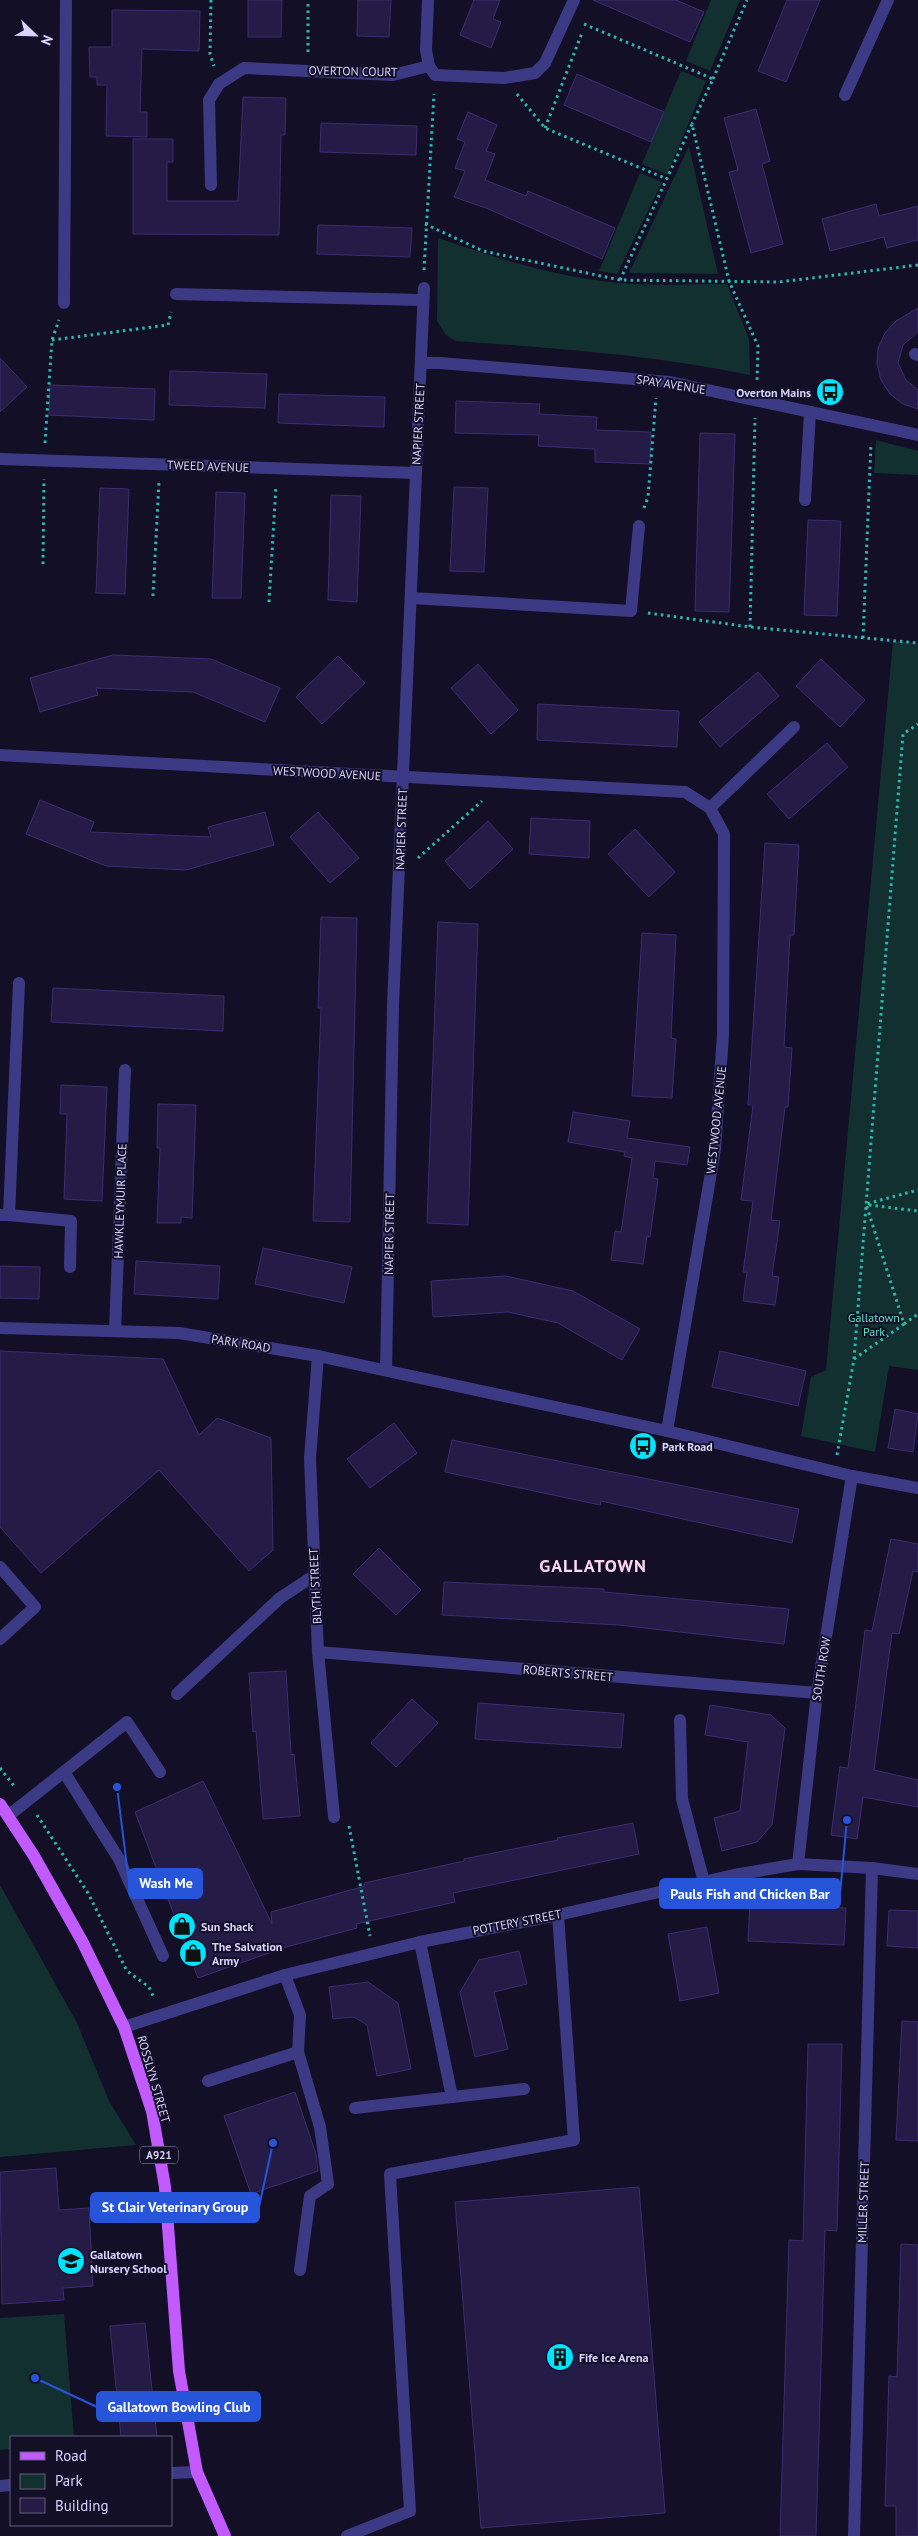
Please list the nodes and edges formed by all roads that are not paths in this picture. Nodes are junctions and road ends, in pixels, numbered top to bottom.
1 (66, 0) edge
2 (428, 0) edge
3 (574, 0) edge
4 (888, 0) edge
5 (432, 71) junction
6 (845, 96) dead end
7 (211, 185) dead end
8 (176, 294) road end
9 (64, 303) road end
10 (421, 364) junction
11 (810, 412) junction
12 (918, 435) edge
13 (0, 459) edge
14 (416, 473) junction
15 (805, 500) dead end
16 (639, 526) road end
17 (411, 598) junction
18 (794, 727) dead end
19 (0, 755) edge
20 (403, 777) junction
21 (710, 808) junction
22 (19, 983) dead end
23 (125, 1070) dead end
24 (5, 1215) edge
25 (70, 1266) dead end
26 (0, 1328) edge
27 (115, 1332) junction
28 (318, 1356) junction
29 (386, 1370) junction
30 (667, 1431) junction
31 (852, 1476) junction
32 (918, 1488) edge
33 (0, 1568) edge
34 (315, 1575) junction
35 (0, 1639) edge
36 (318, 1652) junction
37 (817, 1693) junction
38 (177, 1694) dead end
39 (680, 1720) dead end
40 (64, 1772) junction
41 (160, 1772) dead end
42 (0, 1804) edge
43 (8, 1816) junction
44 (334, 1817) road end
45 (798, 1864) junction
46 (872, 1868) junction
47 (918, 1874) edge
48 (704, 1882) junction
49 (558, 1915) junction
50 (420, 1942) junction
51 (163, 1956) dead end
52 (285, 1976) junction
53 (124, 2027) junction
54 (298, 2052) junction
55 (208, 2081) dead end
56 (524, 2089) dead end
57 (452, 2097) junction
58 (355, 2108) dead end
59 (300, 2270) dead end
60 (197, 2472) junction
61 (172, 2473) edge
62 (225, 2536) edge
63 (347, 2536) edge
64 (854, 2536) edge

1 - 9 street
2 - 5 street
3 - 5 street, OVERTON COURT
4 - 6 street
5 - 7 street, OVERTON COURT
8 - 10 street, NAPIER STREET
10 - 11 street, SPAY AVENUE
10 - 14 street, NAPIER STREET
11 - 12 street, SPAY AVENUE
11 - 15 street
13 - 14 street, TWEED AVENUE
14 - 17 street, NAPIER STREET
16 - 17 street
17 - 20 street, NAPIER STREET
18 - 21 street
19 - 20 street, WESTWOOD AVENUE
20 - 21 street, WESTWOOD AVENUE
20 - 29 street, NAPIER STREET
21 - 30 street, WESTWOOD AVENUE
22 - 24 street
23 - 27 street, HAWKLEYMUIR PLACE
24 - 25 street
26 - 27 street, PARK ROAD
27 - 28 street, PARK ROAD
28 - 29 street, PARK ROAD
28 - 34 street, BLYTH STREET
29 - 30 street, PARK ROAD
30 - 31 street, PARK ROAD
31 - 32 street, PARK ROAD
31 - 37 street, SOUTH ROW
33 - 35 street
34 - 36 street, BLYTH STREET
34 - 38 street
36 - 37 street, ROBERTS STREET
36 - 44 street, BLYTH STREET
37 - 45 street, SOUTH ROW
39 - 48 street
40 - 41 street
40 - 43 street
40 - 51 street
42 - 43 main road, ROSSLYN STREET / A921
43 - 53 main road, ROSSLYN STREET / A921
45 - 46 street, POTTERY STREET
45 - 48 street, POTTERY STREET
46 - 47 street, POTTERY STREET
46 - 64 street, MILLER STREET
48 - 49 street, POTTERY STREET
49 - 50 street, POTTERY STREET
49 - 63 street
50 - 52 street, POTTERY STREET
50 - 57 street
52 - 53 street, POTTERY STREET
52 - 54 street
53 - 60 main road, ROSSLYN STREET / A921
54 - 55 street
54 - 59 street
56 - 57 street
57 - 58 street
60 - 61 street
60 - 62 main road, ROSSLYN STREET / A921

